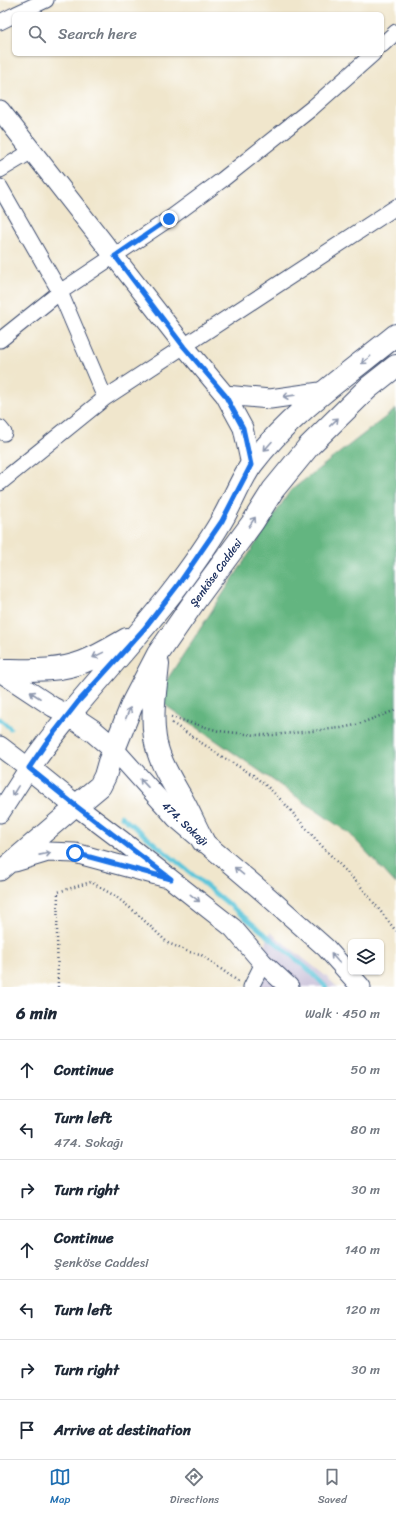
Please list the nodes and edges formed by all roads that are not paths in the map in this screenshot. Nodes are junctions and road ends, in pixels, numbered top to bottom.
1 (46, 0) edge
2 (21, 12) edge
3 (12, 16) edge
4 (0, 22) edge
5 (396, 32) edge
6 (384, 43) edge
7 (370, 56) edge
8 (0, 110) edge
9 (32, 150) junction
10 (0, 170) edge
11 (0, 187) edge
12 (396, 207) edge
13 (115, 256) junction
14 (60, 292) junction
15 (396, 336) edge
16 (0, 340) edge
17 (184, 347) junction
18 (396, 366) edge
19 (327, 391) junction
20 (225, 395) junction
21 (105, 398) junction
22 (251, 465) junction
23 (0, 483) edge
24 (144, 629) junction
25 (158, 654) junction
26 (0, 671) edge
27 (69, 715) junction
28 (0, 746) edge
29 (114, 749) junction
30 (29, 768) junction
31 (76, 806) junction
32 (0, 813) edge
33 (203, 841) junction
34 (4, 868) edge
35 (171, 879) junction
36 (263, 963) junction
37 (246, 985) edge
38 (289, 987) edge
39 (361, 987) edge

1 - 2 street
3 - 4 street
5 - 6 street
7 - 13 street
8 - 9 street
9 - 10 street
9 - 13 street
11 - 14 street
12 - 17 street
13 - 14 street
13 - 17 street
14 - 16 street
14 - 21 street
15 -> 19 main road
17 - 20 street
17 - 21 street
25 -> 18 main road, Şenköse Caddesi
19 -> 20 street
19 -> 22 main road
20 - 22 street
21 - 23 street
22 - 24 main road
24 -> 26 main road
24 - 27 main road
29 -> 25 main road, Şenköse Caddesi
25 - 33 main road
27 -> 26 street, 474. Sokağı
27 - 29 main road, 474. Sokağı
27 - 30 main road
28 - 30 street
29 - 31 main road, Şenköse Caddesi
33 -> 29 street, 474. Sokağı
30 - 31 main road
30 -> 32 street
31 - 34 street
31 - 35 street
39 -> 33 street, 474. Sokağı
34 -> 35 street
35 -> 36 street
36 - 37 street
36 - 38 street

